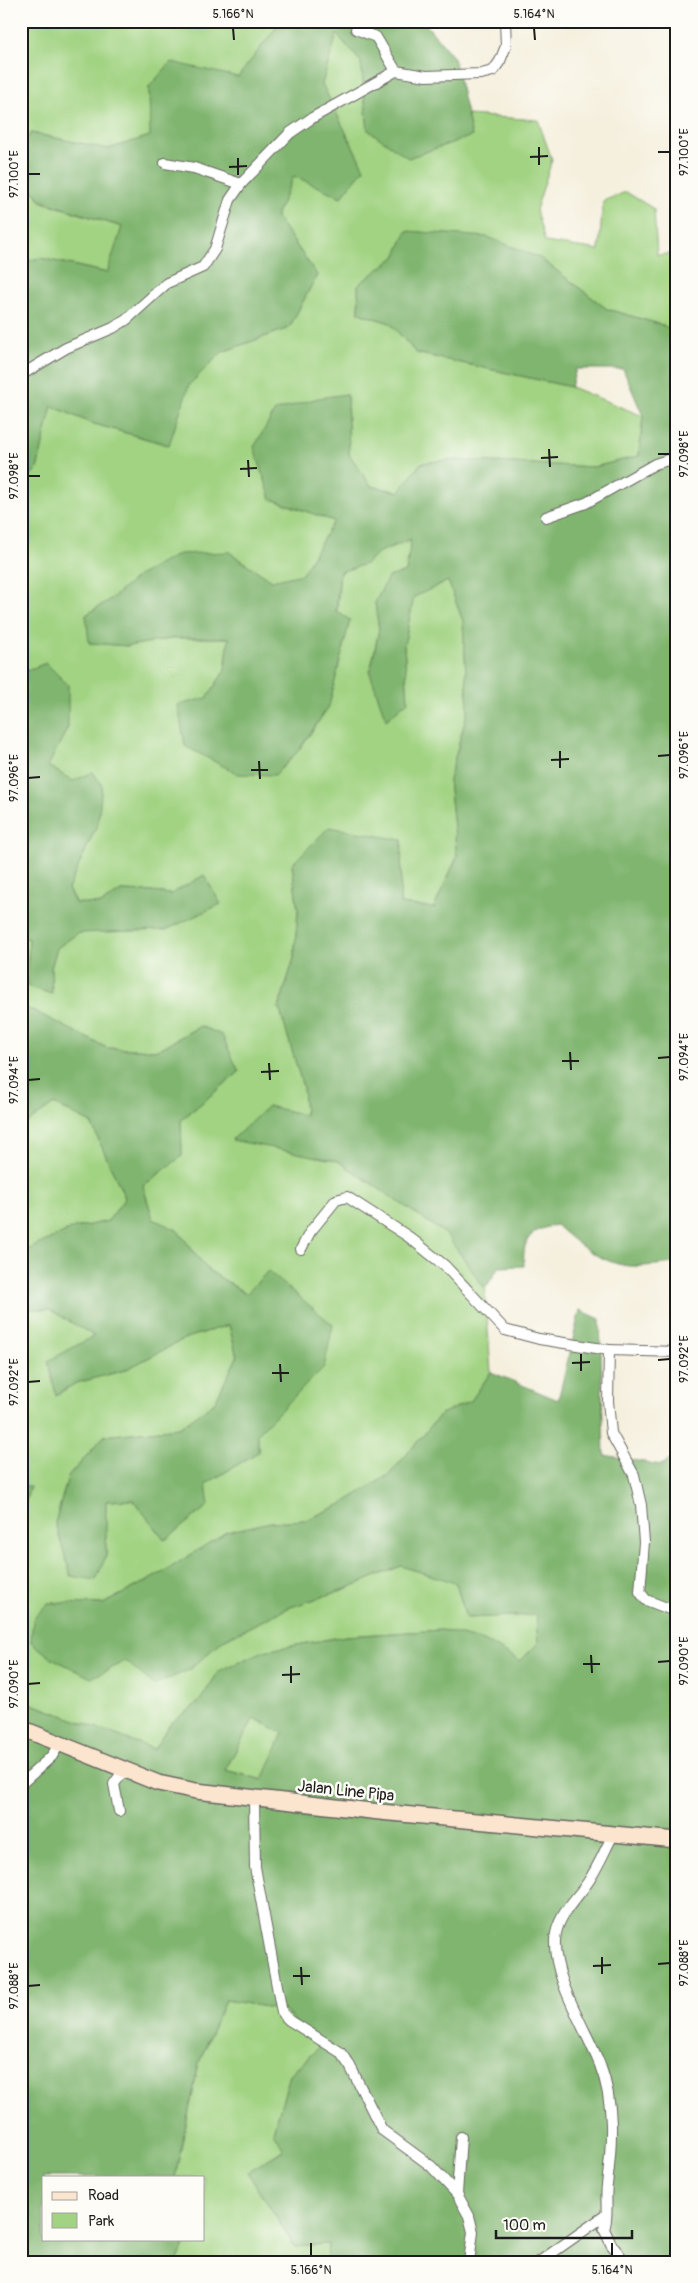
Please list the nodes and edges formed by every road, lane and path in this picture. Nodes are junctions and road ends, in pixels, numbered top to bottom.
1 (505, 21) edge
2 (356, 30) dead end
3 (396, 71) junction
4 (165, 163) dead end
5 (241, 184) junction
6 (21, 375) edge
7 (677, 457) edge
8 (546, 517) dead end
9 (301, 1249) dead end
10 (609, 1350) junction
11 (677, 1352) edge
12 (677, 1612) edge
13 (21, 1728) edge
14 (58, 1744) junction
15 (124, 1770) junction
16 (21, 1784) edge
17 (254, 1798) junction
18 (119, 1811) dead end
19 (613, 1835) junction
20 (677, 1840) edge
21 (461, 2137) dead end
22 (457, 2194) junction
23 (606, 2215) junction
24 (469, 2262) edge
25 (539, 2262) edge
26 (625, 2262) edge

1 - 3 street
2 - 3 street
3 - 5 street
4 - 5 street
5 - 6 street
7 - 8 street
9 - 10 street
10 - 11 street
10 - 12 street
13 - 14 main road, Jalan Line Pipa
14 - 15 main road, Jalan Line Pipa
14 - 16 street
15 - 17 main road, Jalan Line Pipa
15 - 18 street
17 - 19 main road, Jalan Line Pipa
17 - 22 street
19 - 20 main road, Jalan Line Pipa
19 - 23 street
21 - 22 street
22 - 24 street
23 - 25 street
23 - 26 street

